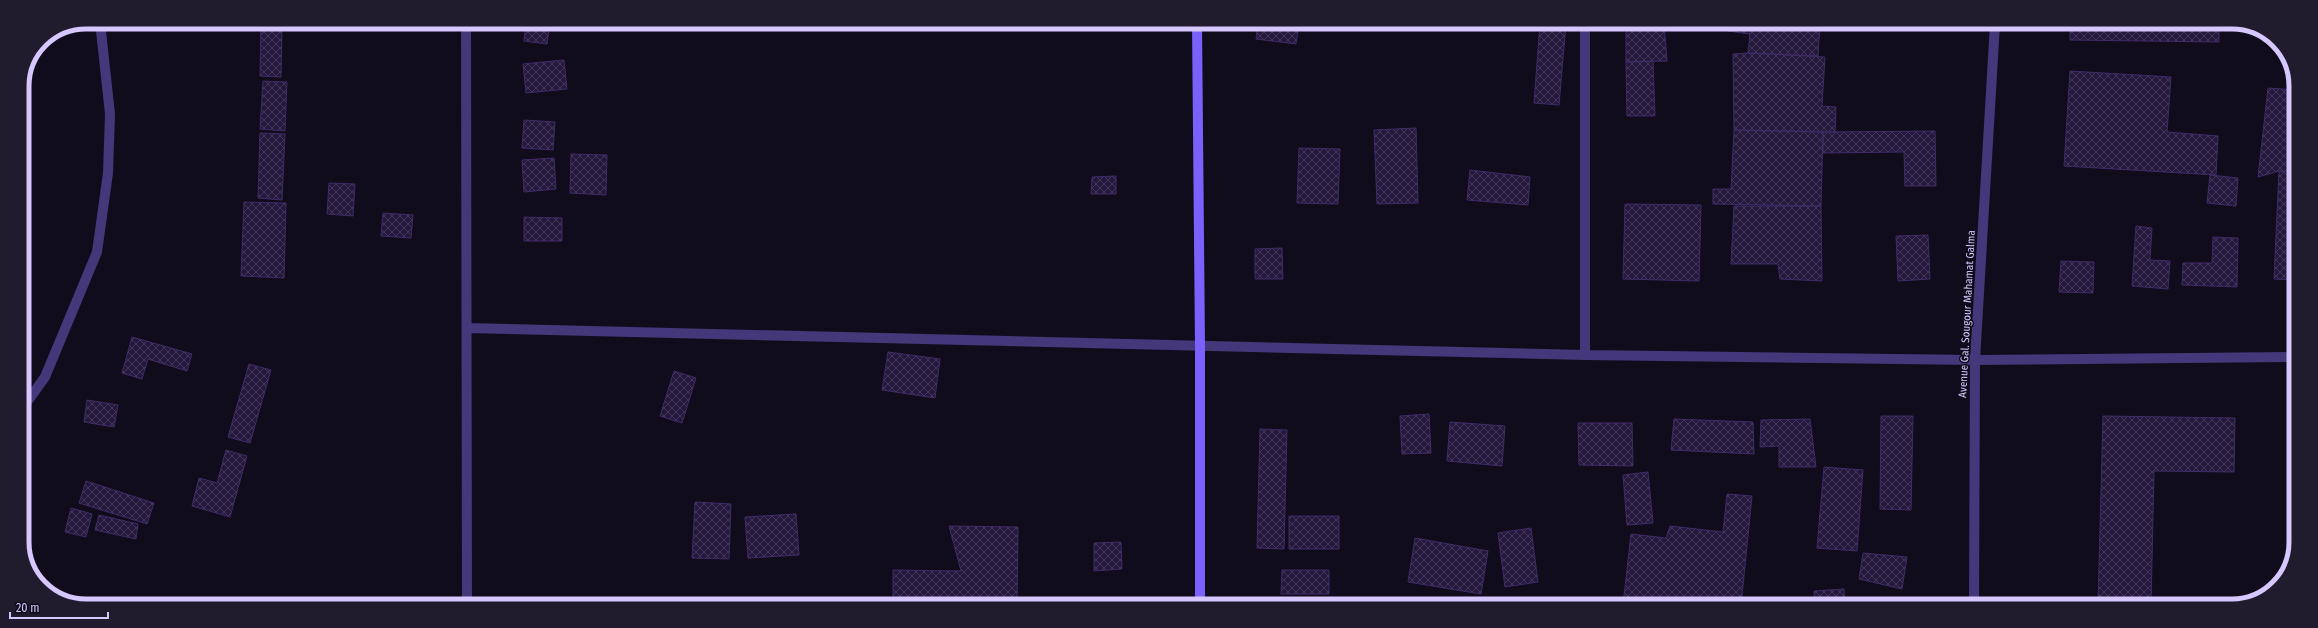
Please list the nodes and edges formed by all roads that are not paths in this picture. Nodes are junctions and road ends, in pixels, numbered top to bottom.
1 (101, 29) edge
2 (466, 29) edge
3 (1197, 29) edge
4 (1585, 29) edge
5 (1995, 29) edge
6 (467, 328) junction
7 (1200, 346) junction
8 (1585, 355) junction
9 (2289, 357) edge
10 (1975, 360) junction
11 (29, 400) edge
12 (467, 599) edge
13 (1200, 599) edge
14 (1974, 599) edge

1 - 11 street
2 - 6 street
3 - 7 main road
4 - 8 street
5 - 10 street, Avenue Gal. Sougour Mahamat Galma
6 - 7 street
6 - 12 street
7 - 8 street
7 - 13 main road
8 - 10 street
9 - 10 street
10 - 14 street, Avenue Gal. Sougour Mahamat Galma

